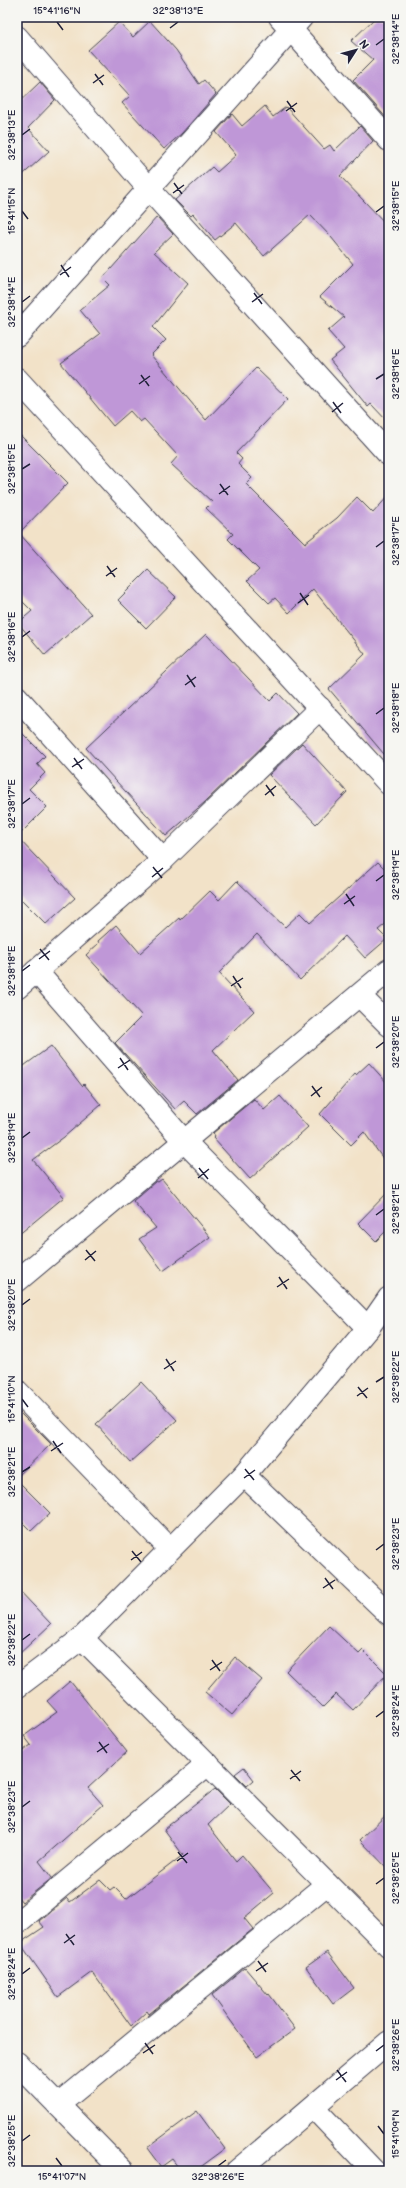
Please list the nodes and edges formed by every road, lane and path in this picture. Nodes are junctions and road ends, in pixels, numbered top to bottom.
1 (291, 21) edge
2 (17, 37) edge
3 (389, 140) edge
4 (148, 188) junction
5 (17, 336) edge
6 (17, 379) edge
7 (389, 455) edge
8 (17, 697) edge
9 (320, 708) junction
10 (389, 784) edge
11 (163, 860) junction
12 (389, 970) edge
13 (36, 971) junction
14 (17, 988) edge
15 (360, 996) junction
16 (389, 1025) edge
17 (184, 1141) junction
18 (17, 1281) edge
19 (389, 1298) edge
20 (368, 1328) junction
21 (17, 1390) edge
22 (244, 1475) junction
23 (169, 1548) junction
24 (389, 1614) edge
25 (82, 1638) junction
26 (17, 1687) edge
27 (208, 1764) junction
28 (327, 1884) junction
29 (17, 1922) edge
30 (389, 1946) edge
31 (389, 2042) edge
32 (17, 2063) edge
33 (58, 2105) junction
34 (313, 2107) junction
35 (123, 2171) edge
36 (237, 2171) edge
37 (374, 2171) edge

1 - 3 street
1 - 4 street
2 - 4 street
4 - 5 street
4 - 7 street
6 - 9 street
8 - 11 street
9 - 10 street
9 - 11 street
11 - 13 street
12 - 15 street
13 - 14 street
13 - 17 street
15 - 16 street
15 - 17 street
17 - 18 street
17 - 20 street
19 - 20 street
20 - 22 street
21 - 23 street
22 - 23 street
22 - 24 street
23 - 25 street
25 - 26 street
25 - 27 street
27 - 28 street
27 - 29 street
28 - 30 street
28 - 33 street
31 - 34 street
32 - 33 street
33 - 35 street
34 - 36 street
34 - 37 street

